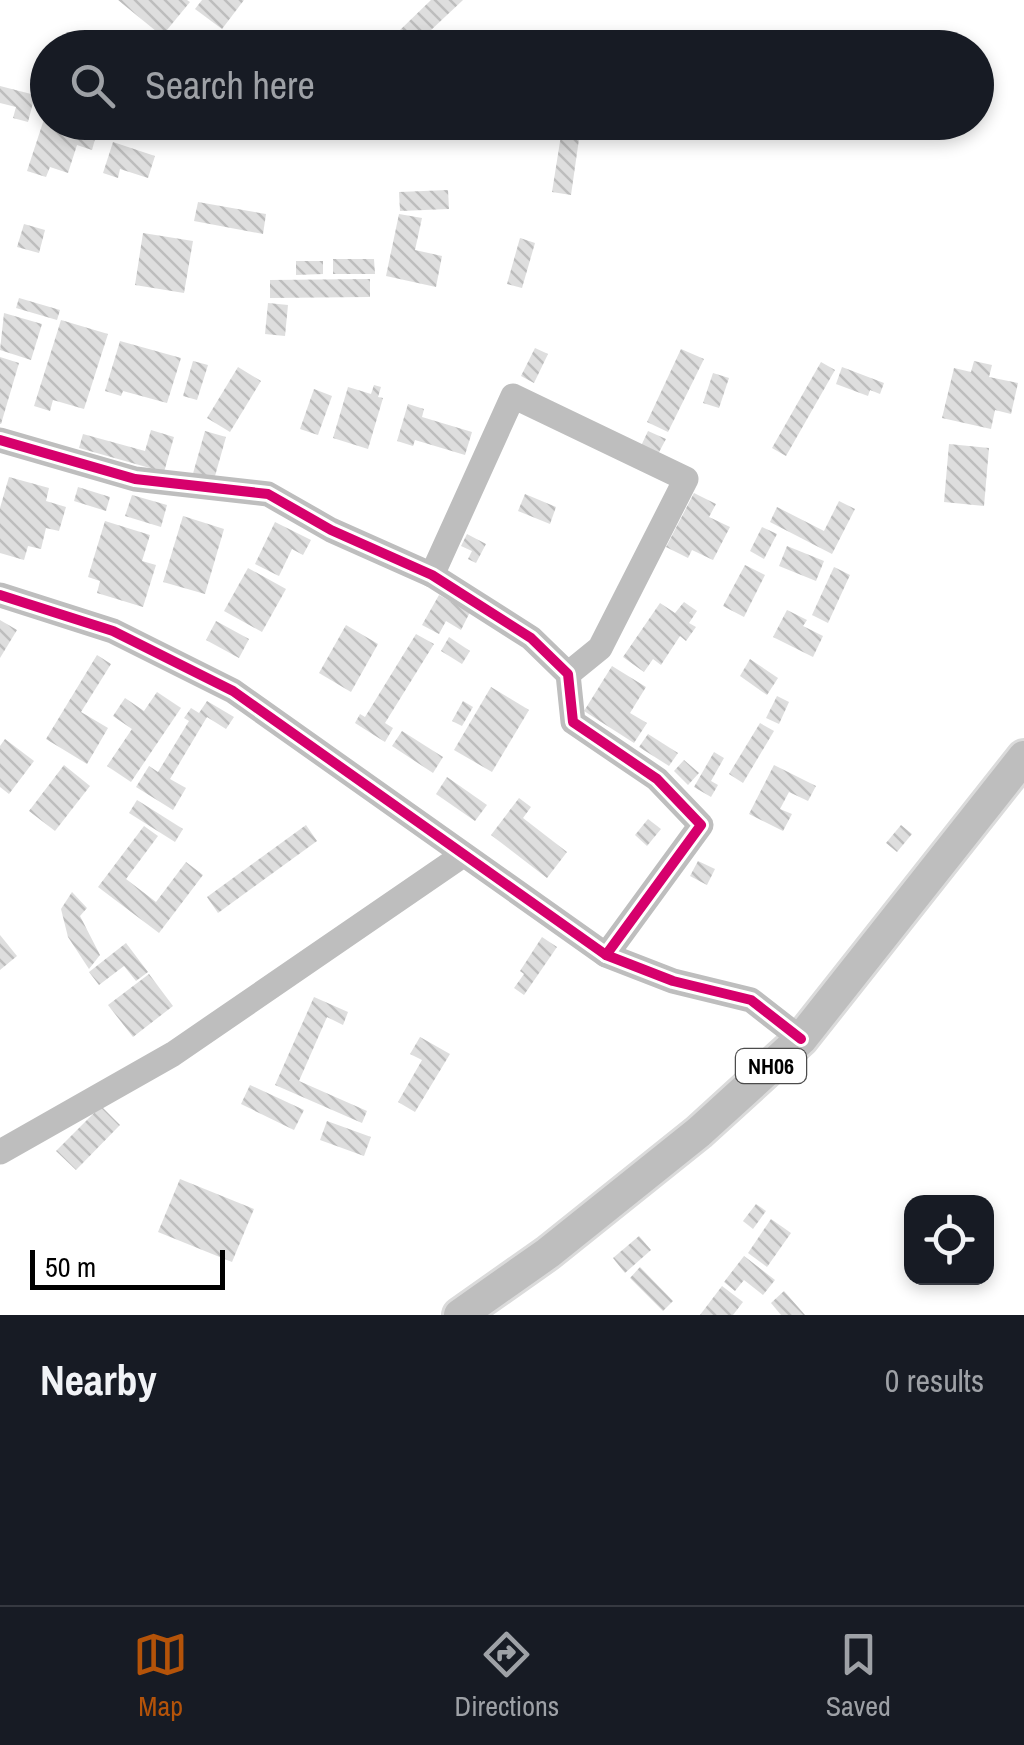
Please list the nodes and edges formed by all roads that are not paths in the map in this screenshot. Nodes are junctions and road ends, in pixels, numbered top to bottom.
1 (0, 440) edge
2 (432, 575) junction
3 (0, 595) edge
4 (568, 674) junction
5 (1024, 757) edge
6 (463, 856) junction
7 (606, 955) junction
8 (801, 1038) junction
9 (0, 1152) edge
10 (460, 1315) edge

1 - 2 street
2 - 4 street
2 - 4 street
3 - 6 street
4 - 7 street
5 - 8 main road, NH06
6 - 7 street
6 - 9 street
7 - 8 street
8 - 10 main road, NH06

